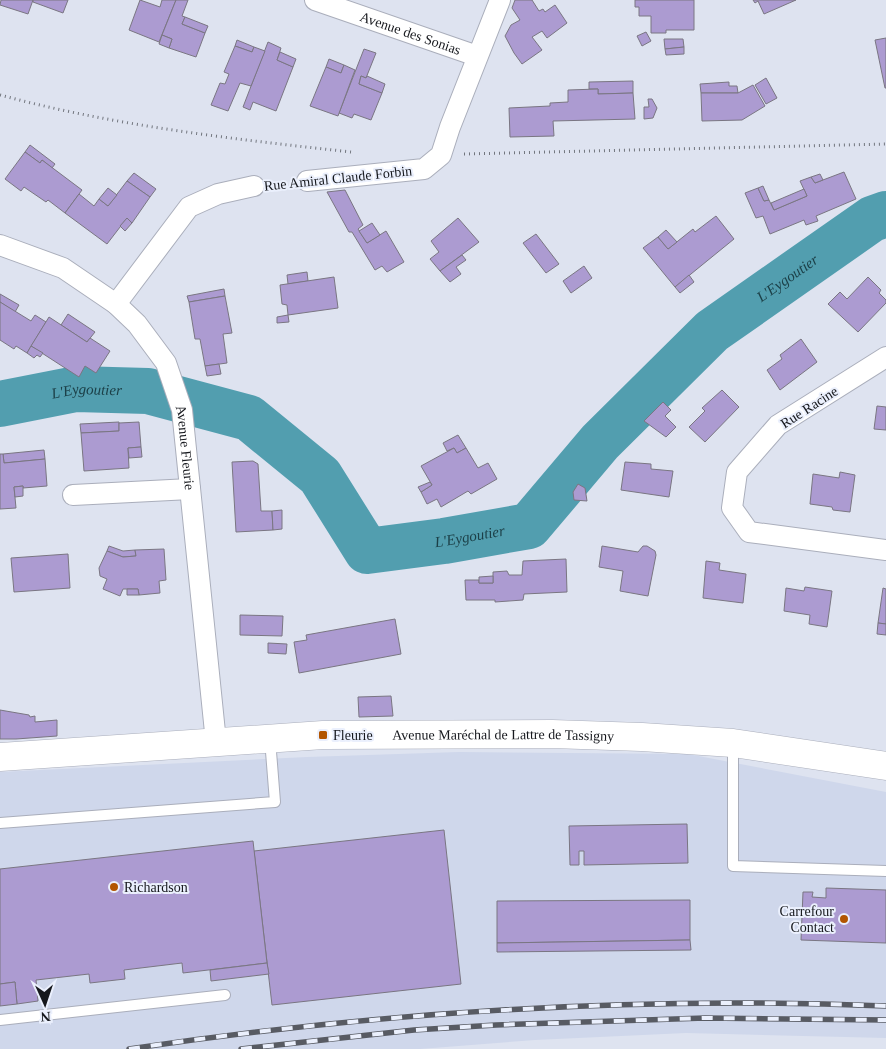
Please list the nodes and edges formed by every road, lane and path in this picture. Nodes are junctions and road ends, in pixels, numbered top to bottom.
1 (315, 0) edge
2 (500, 0) edge
3 (477, 56) junction
4 (307, 181) dead end
5 (254, 186) dead end
6 (0, 245) edge
7 (116, 304) junction
8 (886, 357) edge
9 (190, 489) junction
10 (73, 495) dead end
11 (886, 550) edge
12 (270, 738) junction
13 (216, 742) junction
14 (733, 744) junction
15 (0, 757) edge
16 (886, 766) edge
17 (0, 823) edge
18 (886, 871) edge
19 (225, 995) dead end
20 (0, 1020) edge

1 - 3 street, Avenue des Sonias
2 - 3 street, Rue Amiral Claude Forbin
3 - 4 street, Rue Amiral Claude Forbin
5 - 7 street, Rue Amiral Claude Forbin
6 - 7 street, Avenue Fleurie
7 - 9 street, Avenue Fleurie
8 - 11 street, Rue Racine
9 - 10 street
9 - 13 street, Avenue Fleurie
12 - 13 main road, Avenue Maréchal de Lattre de Tassigny
12 - 14 main road, Avenue Maréchal de Lattre de Tassigny
12 - 17 lane
13 - 15 main road, Avenue Maréchal de Lattre de Tassigny
14 - 16 main road, Avenue Maréchal de Lattre de Tassigny
14 - 18 lane
19 - 20 lane

